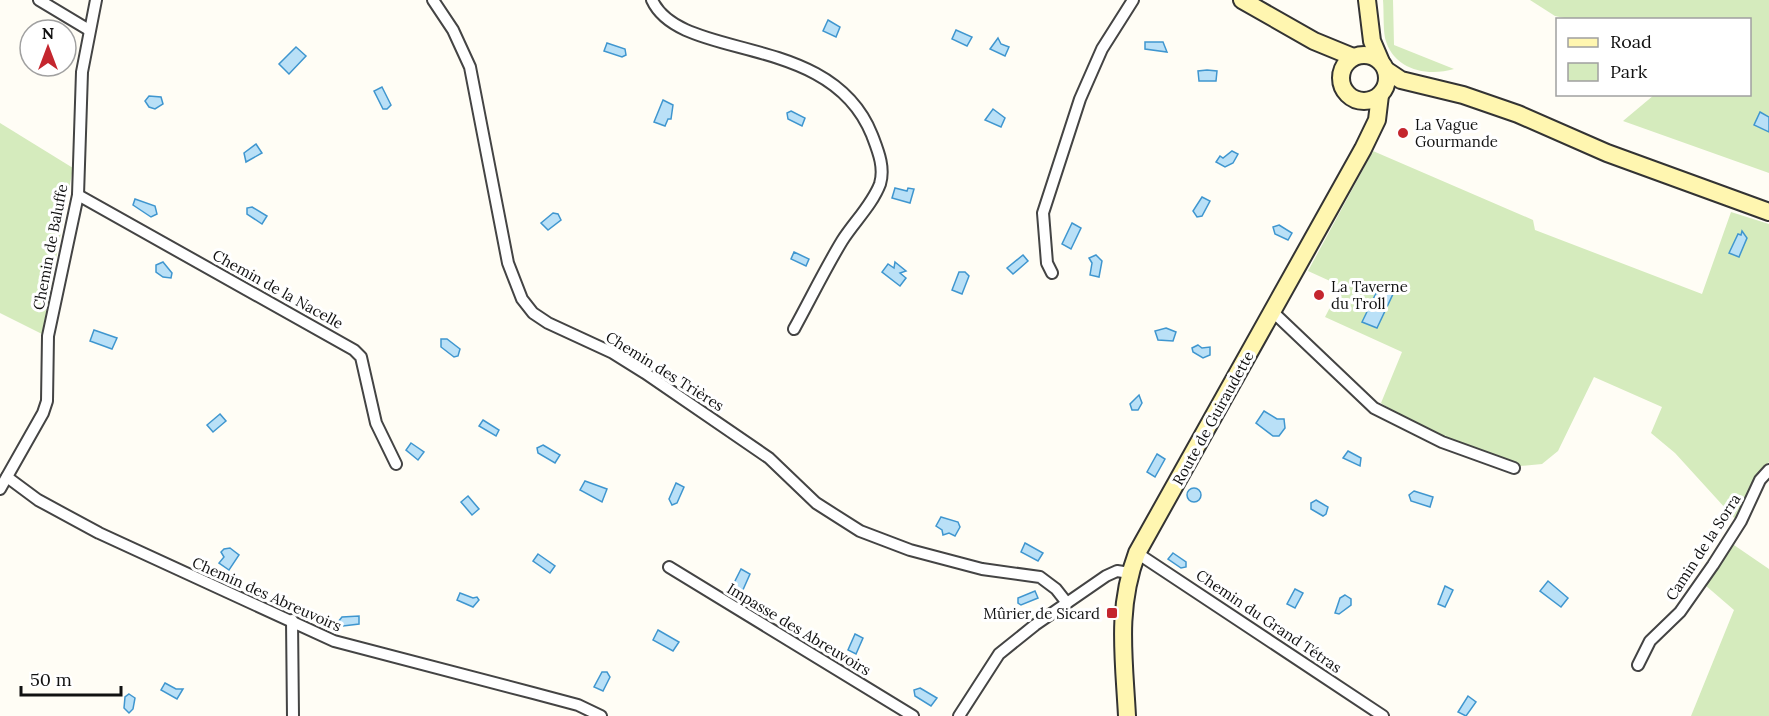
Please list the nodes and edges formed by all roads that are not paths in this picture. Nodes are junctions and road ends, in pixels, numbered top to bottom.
1 (39, 0) edge
2 (96, 0) edge
3 (433, 0) edge
4 (652, 0) edge
5 (1133, 0) edge
6 (1242, 0) edge
7 (1367, 7) edge
8 (89, 30) junction
9 (1314, 41) junction
10 (1355, 56) junction
11 (1384, 66) junction
12 (1342, 71) junction
13 (1424, 85) junction
14 (1381, 93) junction
15 (1361, 100) junction
16 (1368, 138) junction
17 (78, 195) junction
18 (1769, 213) edge
19 (1052, 273) dead end
20 (1272, 311) junction
21 (794, 329) dead end
22 (396, 464) dead end
23 (1514, 468) dead end
24 (1769, 470) edge
25 (7, 477) junction
26 (0, 488) edge
27 (1137, 553) junction
28 (669, 567) dead end
29 (1130, 573) junction
30 (1067, 603) junction
31 (292, 620) junction
32 (1638, 665) dead end
33 (294, 716) edge
34 (602, 716) edge
35 (913, 716) edge
36 (959, 716) edge
37 (1126, 716) edge
38 (1383, 716) edge

1 - 8 street
2 - 8 street, Chemin de Baluffe
3 - 30 street, Chemin des Trières
4 - 21 street
5 - 19 street
6 - 9 street
7 - 10 street
7 - 11 street
8 - 17 street, Chemin de Baluffe
9 - 10 street
9 - 12 street
10 - 11 street
10 - 12 street
11 - 13 street
11 - 14 street
12 - 15 street
13 - 14 street
13 - 18 street
14 - 15 street
14 - 16 street, Route de Guiraudette
15 - 16 street
16 - 20 street, Route de Guiraudette
17 - 22 street, Chemin de la Nacelle
17 - 25 street, Chemin de Baluffe
20 - 23 street
20 - 27 street, Route de Guiraudette
24 - 32 street, Camin de la Sorra
25 - 26 street, Chemin de Baluffe
25 - 31 street, Chemin des Abreuvoirs
27 - 29 street, Route de Guiraudette
27 - 38 street, Chemin du Grand Tétras
28 - 35 street, Impasse des Abreuvoirs
29 - 30 street
29 - 37 street, Route de Guiraudette
30 - 36 street
31 - 33 street
31 - 34 street, Chemin des Abreuvoirs

